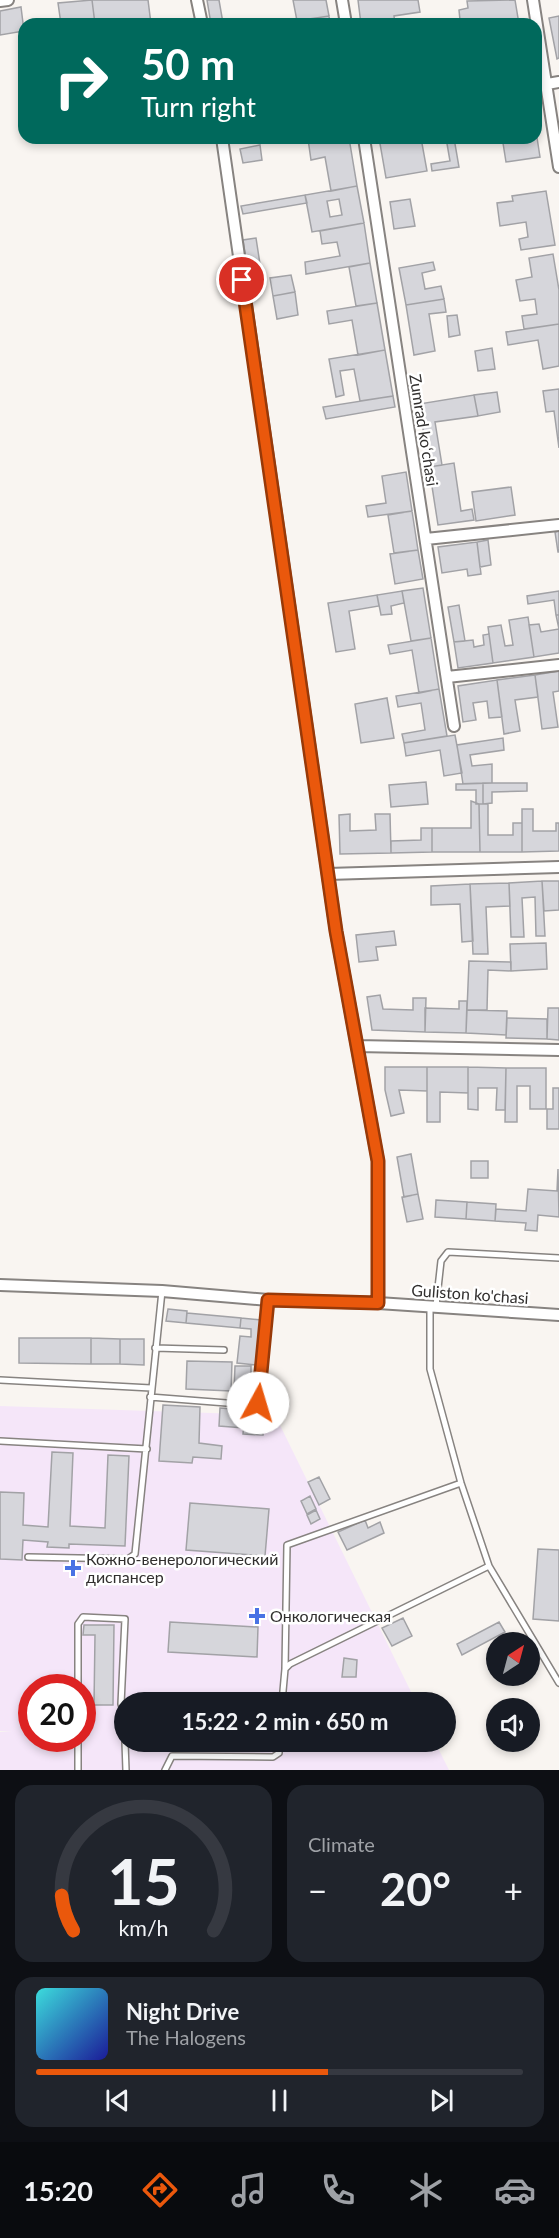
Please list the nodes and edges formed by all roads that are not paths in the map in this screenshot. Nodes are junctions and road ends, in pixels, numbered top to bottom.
1 (8, 0) edge
2 (197, 0) edge
3 (342, 0) edge
4 (533, 0) edge
5 (0, 1) edge
6 (200, 18) edge
7 (345, 18) edge
8 (536, 18) edge
9 (542, 54) edge
10 (559, 82) edge
11 (547, 84) junction
12 (542, 85) edge
13 (224, 144) edge
14 (365, 144) edge
15 (559, 167) edge
16 (559, 525) edge
17 (426, 539) junction
18 (559, 665) edge
19 (447, 677) junction
20 (454, 726) dead end
21 (559, 867) edge
22 (328, 874) junction
23 (357, 1046) junction
24 (559, 1050) edge
25 (559, 1258) edge
26 (0, 1285) edge
27 (162, 1292) junction
28 (268, 1300) junction
29 (378, 1303) junction
30 (433, 1306) junction
31 (559, 1315) edge
32 (155, 1348) junction
33 (224, 1350) dead end
34 (0, 1380) edge
35 (151, 1388) junction
36 (150, 1397) junction
37 (0, 1442) edge
38 (147, 1449) junction
39 (461, 1483) junction
40 (28, 1557) dead end
41 (489, 1566) junction
42 (285, 1669) junction
43 (78, 1674) edge
44 (559, 1683) edge
45 (122, 1692) edge
46 (283, 1692) edge
47 (78, 1752) edge
48 (125, 1752) edge
49 (279, 1752) edge
50 (78, 1770) edge
51 (126, 1770) edge
52 (165, 1770) edge

1 - 5 street
2 - 6 street
3 - 7 street
4 - 8 street
9 - 11 street
10 - 11 street
11 - 12 street
11 - 15 street
13 - 22 street
14 - 17 street, Zumrad koʻchasi
16 - 17 street
17 - 19 street, Zumrad koʻchasi
18 - 19 street
19 - 20 street, Zumrad koʻchasi
21 - 22 street
22 - 23 street
23 - 24 street
23 - 29 street
25 - 30 lane
26 - 27 street, Guliston ko'chasi
27 - 28 street, Guliston ko'chasi
27 - 32 lane
28 - 29 street, Guliston ko'chasi
28 - 36 lane
29 - 30 street, Guliston ko'chasi
30 - 31 street, Guliston ko'chasi
30 - 39 lane
32 - 33 lane
32 - 35 lane
34 - 35 lane
35 - 36 lane
36 - 38 lane
37 - 38 lane
38 - 40 lane
39 - 41 lane
39 - 42 lane
41 - 42 lane
41 - 44 lane
42 - 46 lane
43 - 45 lane
47 - 50 lane
48 - 51 lane
49 - 52 lane

